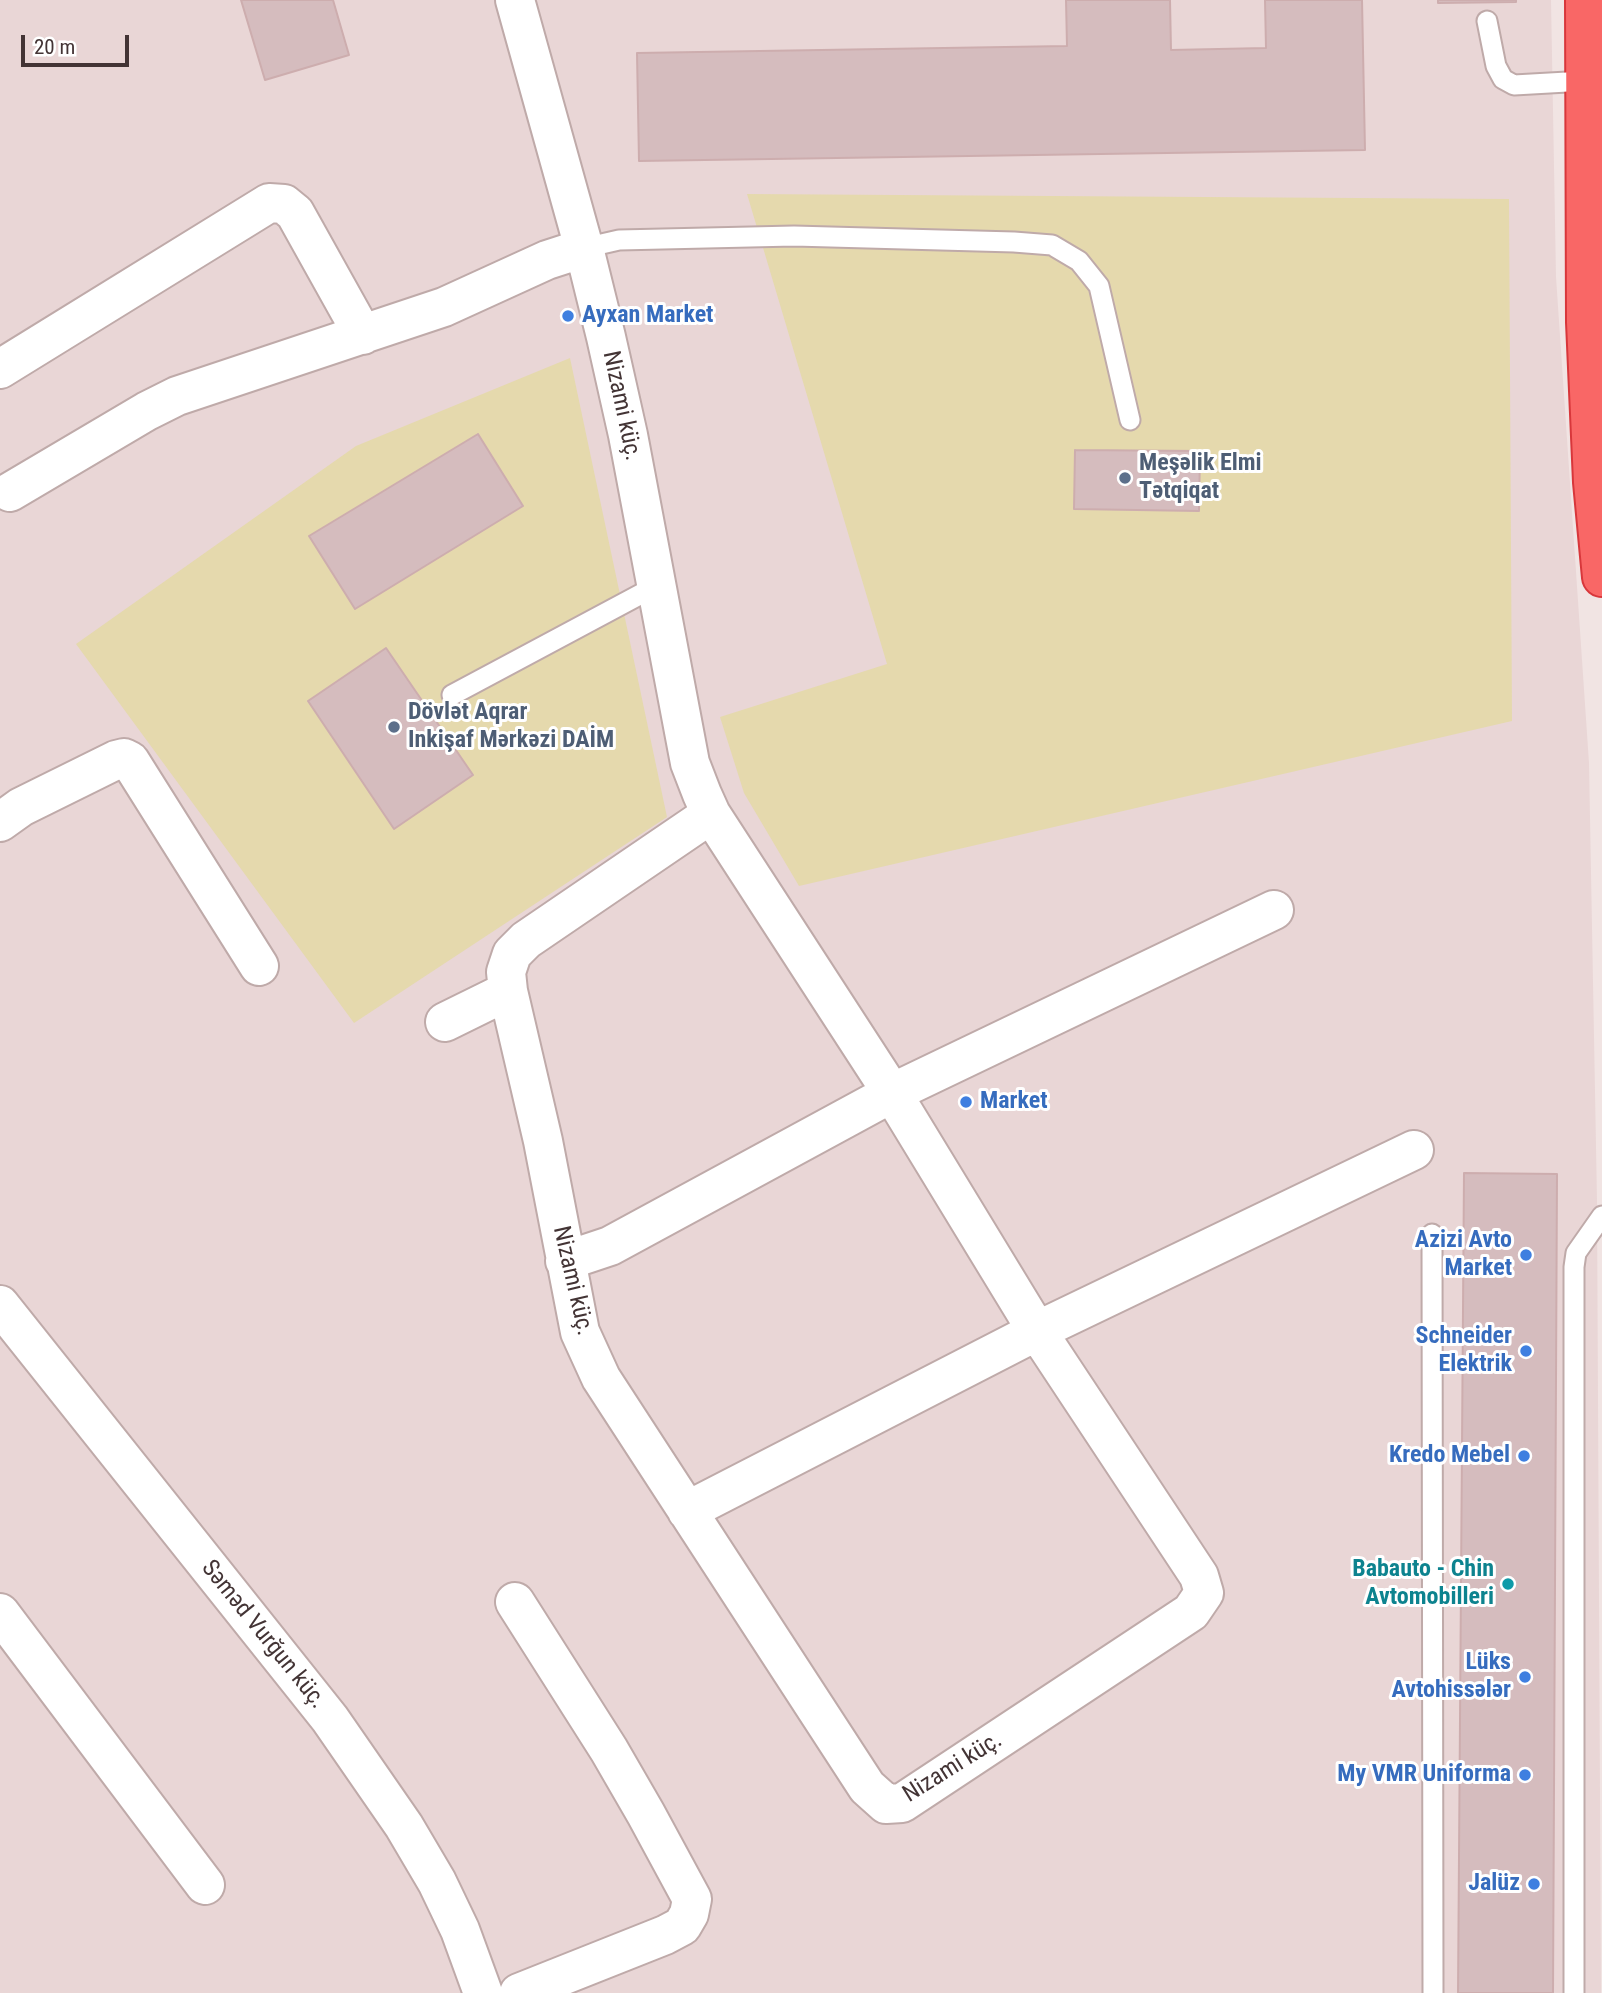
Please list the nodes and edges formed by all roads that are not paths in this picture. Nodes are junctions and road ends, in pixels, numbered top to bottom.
1 (1584, 0) edge
2 (523, 2) edge
3 (1487, 21) dead end
4 (1585, 81) junction
5 (584, 248) junction
6 (363, 335) junction
7 (0, 369) edge
8 (1130, 420) dead end
9 (10, 492) dead end
10 (1602, 577) edge
11 (656, 586) junction
12 (452, 695) dead end
13 (711, 814) junction
14 (0, 822) edge
15 (1274, 910) dead end
16 (259, 966) dead end
17 (508, 991) junction
18 (445, 1022) dead end
19 (891, 1093) junction
20 (1414, 1150) dead end
21 (1602, 1216) edge
22 (1432, 1234) dead end
23 (565, 1261) junction
24 (0, 1305) edge
25 (1037, 1331) junction
26 (687, 1511) junction
27 (515, 1602) dead end
28 (0, 1613) edge
29 (205, 1885) dead end
30 (483, 1993) edge
31 (519, 1993) edge
32 (1433, 1993) edge
33 (1574, 1993) edge

1 - 4 highway
2 - 5 street, Nizami küç.
3 - 4 lane
4 - 10 highway
5 - 6 street
5 - 8 lane
5 - 11 street, Nizami küç.
6 - 7 street
6 - 9 street
11 - 12 lane
11 - 13 street, Nizami küç.
13 - 17 street, Nizami küç.
13 - 19 street, Nizami küç.
14 - 16 street
15 - 19 street
17 - 18 street
17 - 23 street, Nizami küç.
19 - 23 street
19 - 25 street, Nizami küç.
20 - 25 street
21 - 33 lane
22 - 32 lane
23 - 26 street, Nizami küç.
24 - 30 street, Səməd Vurğun küç.
25 - 26 street
25 - 26 street, Nizami küç.
27 - 31 street
28 - 29 street

